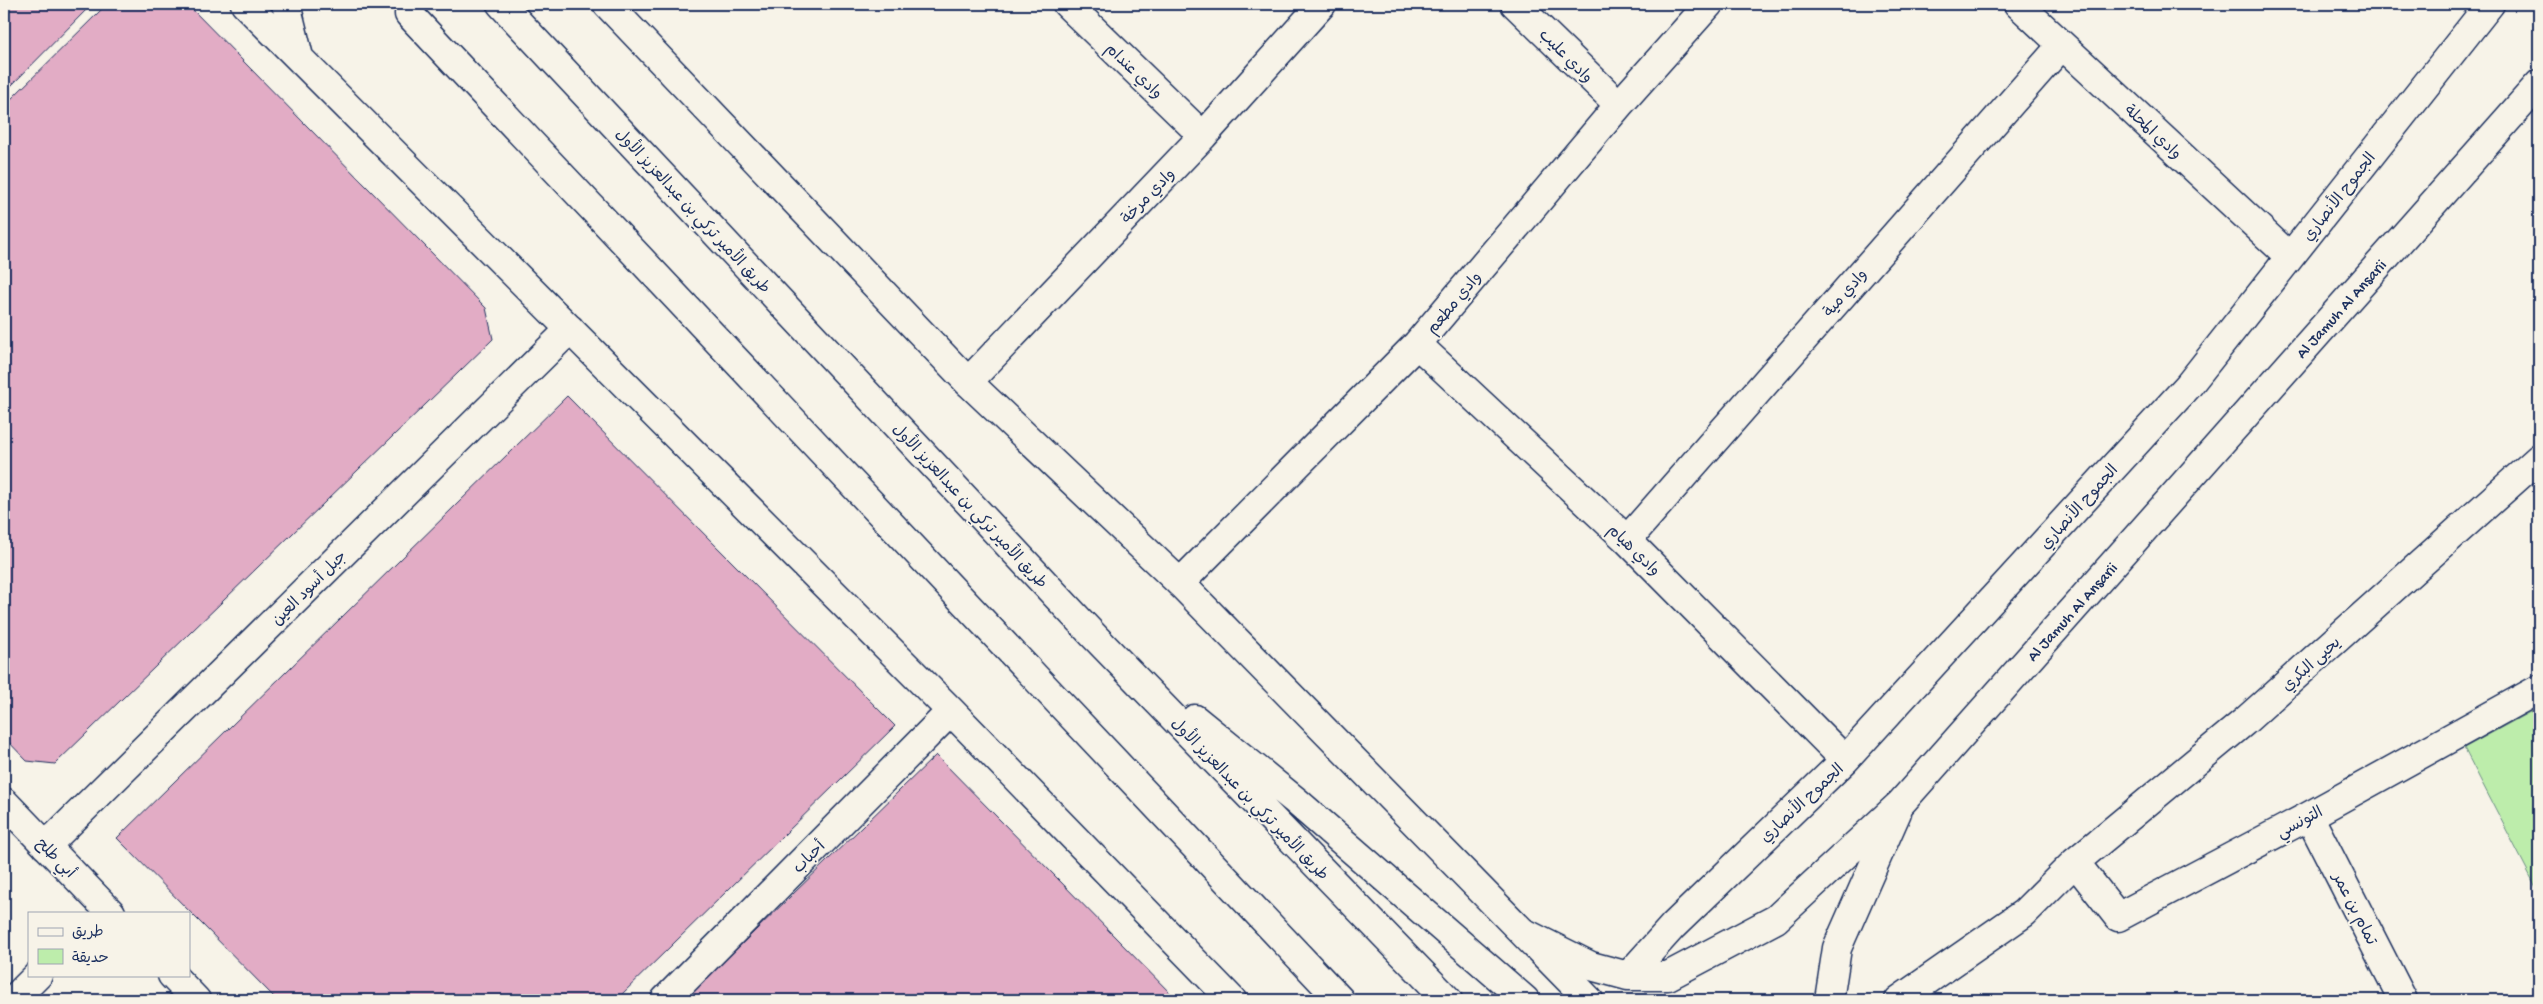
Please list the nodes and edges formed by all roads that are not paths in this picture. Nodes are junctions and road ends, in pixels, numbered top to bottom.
1 (245, 4) edge
2 (286, 4) edge
3 (501, 4) edge
4 (607, 4) edge
5 (1067, 4) edge
6 (1322, 4) edge
7 (1515, 4) edge
8 (1709, 4) edge
9 (2018, 4) edge
10 (2490, 4) edge
11 (409, 14) dead end
12 (2062, 45) junction
13 (299, 58) junction
14 (2539, 84) edge
15 (1619, 105) junction
16 (1203, 136) junction
17 (2290, 257) junction
18 (570, 329) junction
19 (1417, 344) junction
20 (968, 382) junction
21 (2539, 458) edge
22 (1626, 540) junction
23 (1180, 584) junction
24 (1094, 636) junction
25 (2539, 689) edge
26 (951, 711) junction
27 (1846, 760) junction
28 (4, 802) edge
29 (1901, 803) junction
30 (2309, 816) junction
31 (46, 846) junction
32 (2075, 862) junction
33 (106, 911) edge
34 (1521, 931) junction
35 (37, 976) edge
36 (173, 976) edge
37 (1628, 976) junction
38 (13, 1000) edge
39 (196, 1000) edge
40 (665, 1000) edge
41 (1232, 1000) edge
42 (1340, 1000) edge
43 (1448, 1000) edge
44 (1525, 1000) edge
45 (1589, 1000) edge
46 (1829, 1000) edge
47 (1899, 1000) edge
48 (2404, 1000) edge

1 - 13 street
2 - 13 street
3 - 24 street, طريق الأمير تركي بن عبدالعزيز الأول
4 - 20 street
5 - 16 street, وادي عندام
6 - 16 street, وادي مرخة
7 - 15 street, وادي عليب
8 - 15 street, وادي مطعم
9 - 12 street, وادي المحلة
10 - 17 street, الجموح الأنصاري
11 - 42 street
12 - 17 street, وادي المحلة
12 - 22 street, وادي مية
13 - 18 street
14 - 29 street, Al Jamuh Al Ansarii
15 - 19 street, وادي مطعم
16 - 20 street, وادي مرخة
17 - 27 street, الجموح الأنصاري
18 - 26 street
18 - 31 street, جبل أسود العين
19 - 22 street, وادي هيام
19 - 23 street, وادي مطعم
20 - 23 street
21 - 32 street, يحيى البكري
22 - 27 street, وادي هيام
23 - 34 street
24 - 43 street, طريق الأمير تركي بن عبدالعزيز الأول
24 - 44 street
25 - 30 street, التونسي
26 - 40 street, أحباب
26 - 41 street
27 - 37 street, الجموح الأنصاري
28 - 31 street, أبي طلح
29 - 37 street, Al Jamuh Al Ansarii
29 - 46 street
30 - 32 street, التونسي
30 - 48 street, تمام بن عمر
31 - 33 street, أبي طلح
32 - 47 street, يحيى البكري
34 - 37 street, Al Jamuh Al Ansarii
34 - 45 street
35 - 38 street
36 - 39 street

